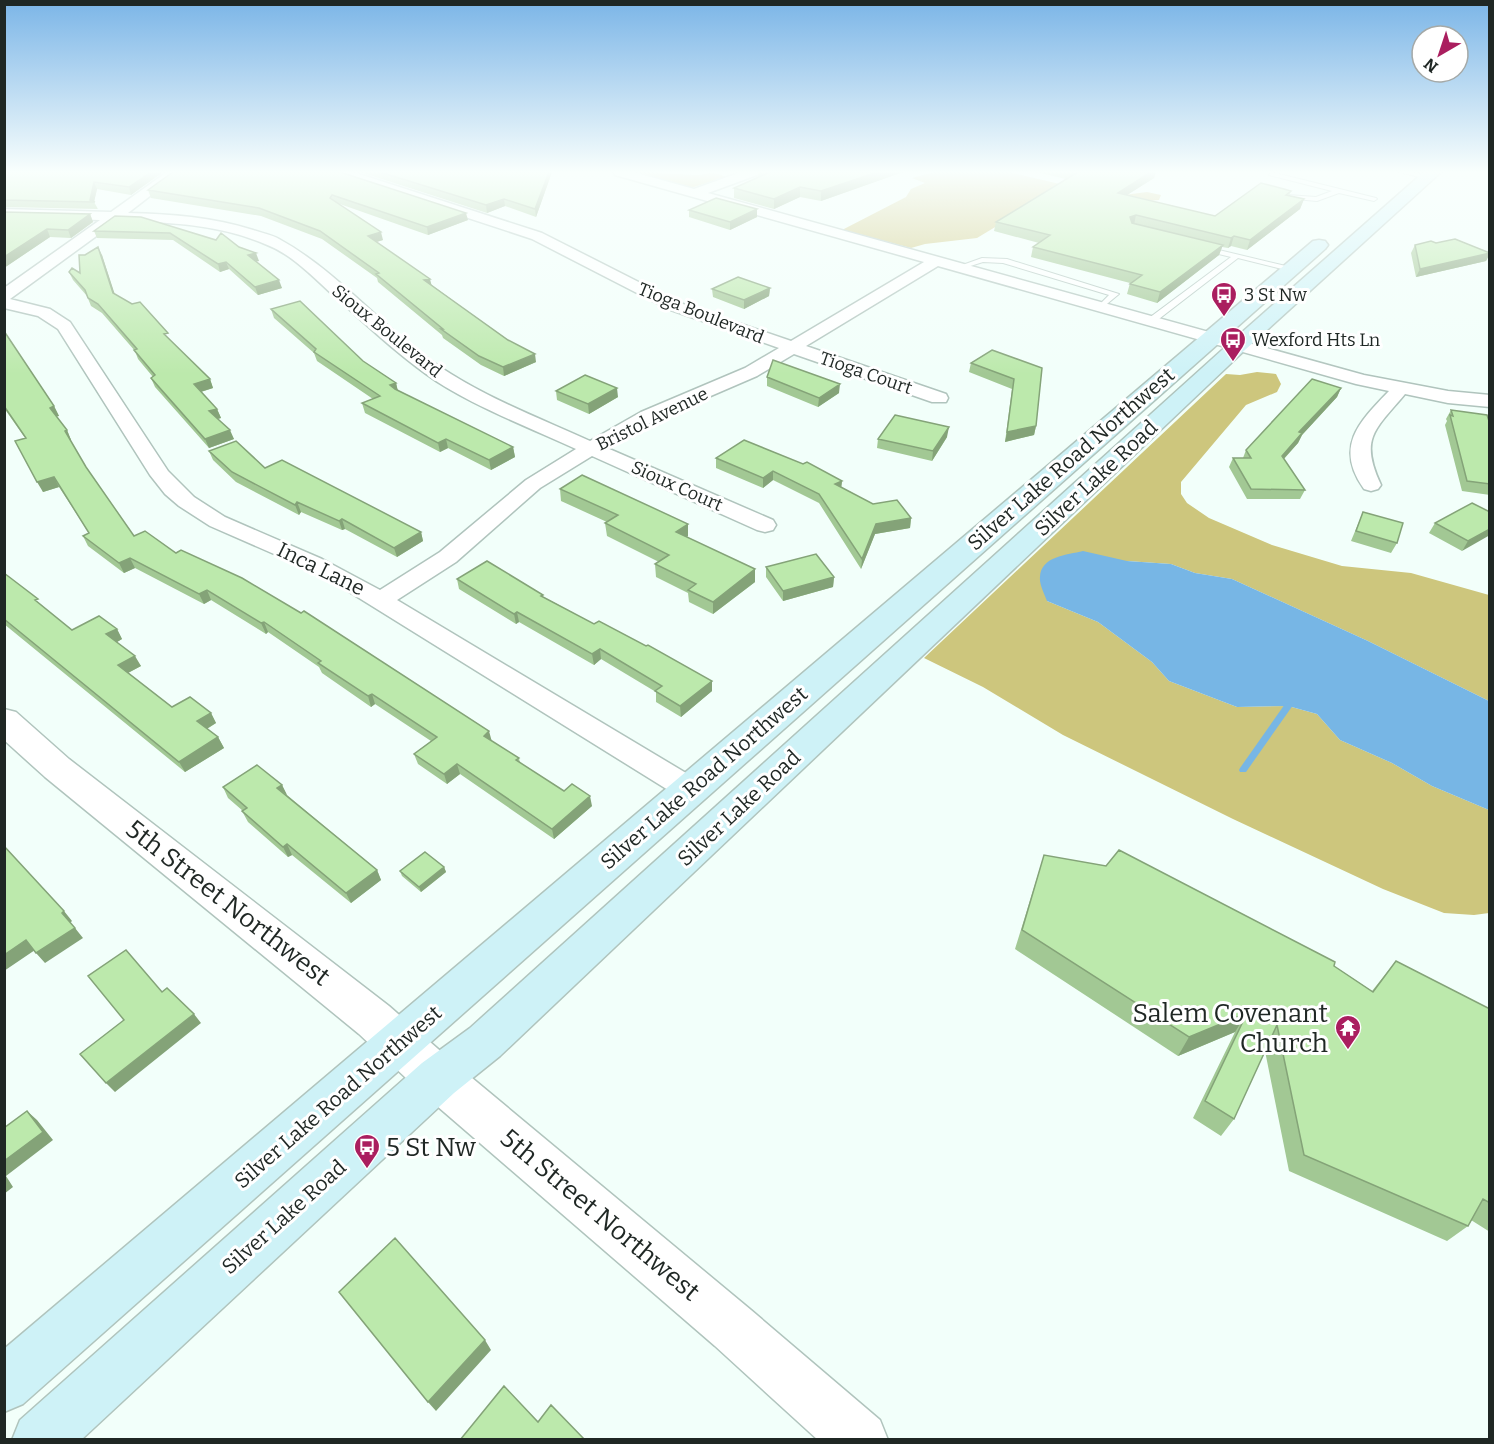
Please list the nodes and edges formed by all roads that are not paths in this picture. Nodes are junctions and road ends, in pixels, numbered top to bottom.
1 (82, 239) edge
2 (267, 239) edge
3 (544, 239) edge
4 (863, 239) edge
5 (1326, 239) edge
6 (1339, 239) edge
7 (1191, 244) edge
8 (1237, 256) junction
9 (938, 260) junction
10 (1290, 269) junction
11 (4, 296) edge
12 (4, 303) edge
13 (1152, 320) junction
14 (1225, 341) junction
15 (794, 348) junction
16 (1400, 389) junction
17 (939, 398) dead end
18 (1490, 401) edge
19 (590, 448) junction
20 (1371, 485) dead end
21 (765, 525) dead end
22 (381, 600) junction
23 (4, 720) edge
24 (691, 790) junction
25 (399, 1043) junction
26 (438, 1078) junction
27 (4, 1385) edge
28 (40, 1440) edge
29 (860, 1440) edge

1 - 11 street
2 - 19 street, Sioux Boulevard
3 - 15 street, Tioga Boulevard
4 - 9 street
5 - 10 main road, Silver Lake Road Northwest
6 - 14 main road, Silver Lake Road
7 - 8 lane
8 - 10 lane
8 - 13 lane
9 - 13 street
9 - 15 street, Bristol Avenue
10 - 14 main road, Silver Lake Road Northwest
12 - 22 street, Inca Lane
13 - 14 street
14 - 16 street
14 - 24 main road, Silver Lake Road Northwest
14 - 26 main road, Silver Lake Road
15 - 17 street, Tioga Court
15 - 19 street, Bristol Avenue
16 - 18 street
16 - 20 street
19 - 21 street, Sioux Court
19 - 22 street, Bristol Avenue
22 - 24 street, Inca Lane
23 - 25 street, 5th Street Northwest
24 - 25 main road, Silver Lake Road Northwest
25 - 26 street, 5th Street Northwest
25 - 27 main road, Silver Lake Road Northwest
26 - 28 main road, Silver Lake Road
26 - 29 street, 5th Street Northwest

